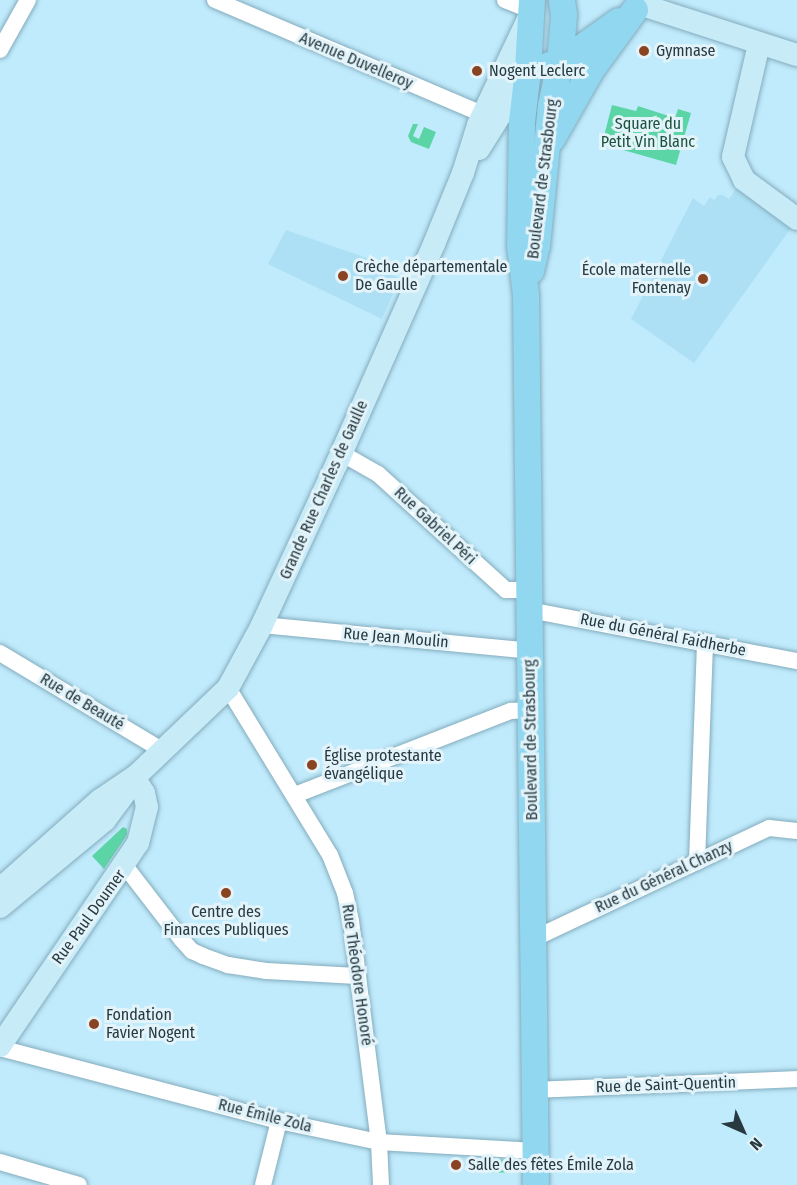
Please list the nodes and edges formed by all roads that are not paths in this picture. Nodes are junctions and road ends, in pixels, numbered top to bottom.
1 (28, 0) edge
2 (215, 0) edge
3 (505, 0) edge
4 (562, 0) edge
5 (538, 4) edge
6 (642, 5) edge
7 (759, 44) junction
8 (0, 50) edge
9 (797, 55) edge
10 (560, 63) junction
11 (528, 70) junction
12 (501, 117) junction
13 (547, 147) junction
14 (797, 219) edge
15 (526, 295) junction
16 (341, 453) junction
17 (529, 600) junction
18 (262, 625) junction
19 (705, 642) junction
20 (530, 651) junction
21 (0, 653) edge
22 (788, 656) edge
23 (228, 688) junction
24 (530, 710) junction
25 (164, 750) junction
26 (131, 783) junction
27 (295, 795) junction
28 (797, 831) edge
29 (697, 862) junction
30 (125, 866) junction
31 (0, 889) edge
32 (0, 907) edge
33 (533, 939) junction
34 (358, 976) junction
35 (0, 1047) edge
36 (797, 1079) edge
37 (535, 1090) junction
38 (279, 1121) junction
39 (379, 1142) junction
40 (536, 1152) junction
41 (0, 1162) edge
42 (79, 1185) edge
43 (263, 1185) edge
44 (381, 1185) edge
45 (536, 1185) edge

1 - 8 street
2 - 12 street, Avenue Duvelleroy
3 - 5 street
4 - 10 main road, Boulevard de Strasbourg
5 - 11 main road, Boulevard de Strasbourg
5 - 12 main road, Grande Rue Charles de Gaulle
6 - 7 main road
6 - 10 main road
6 - 13 main road
7 - 9 main road
7 - 14 main road
10 - 11 main road
10 - 13 main road, Boulevard de Strasbourg
11 - 12 main road, Boulevard de Strasbourg
12 - 15 main road, Boulevard de Strasbourg
12 - 16 main road, Grande Rue Charles de Gaulle
13 - 15 main road, Boulevard de Strasbourg
15 - 17 main road, Boulevard de Strasbourg
16 - 17 street, Rue Gabriel Péri
16 - 18 main road, Grande Rue Charles de Gaulle
17 - 19 street, Rue du Général Faidherbe
17 - 20 main road, Boulevard de Strasbourg
18 - 20 street, Rue Jean Moulin
18 - 23 main road, Grande Rue Charles de Gaulle
19 - 22 street, Rue du Général Faidherbe
19 - 29 street
20 - 24 main road, Boulevard de Strasbourg
21 - 25 street, Rue de Beauté
23 - 25 main road, Grande Rue Charles de Gaulle
23 - 27 street, Rue Théodore Honoré
24 - 27 street
24 - 33 main road, Boulevard de Strasbourg
25 - 26 main road, Grande Rue Charles de Gaulle
26 - 30 main road, Rue Paul Doumer
26 - 31 main road, Grande Rue Charles de Gaulle
26 - 32 main road, Grande Rue Charles de Gaulle
27 - 34 street, Rue Théodore Honoré
28 - 29 street, Rue du Général Chanzy
29 - 33 street, Rue du Général Chanzy
30 - 34 street
30 - 35 main road, Rue Paul Doumer
33 - 37 main road, Boulevard de Strasbourg
34 - 39 street, Rue Théodore Honoré
35 - 38 street, Rue Émile Zola
36 - 37 street, Rue de Saint-Quentin
37 - 40 main road, Boulevard de Strasbourg
38 - 39 street, Rue Émile Zola
38 - 43 street
39 - 40 street, Rue Émile Zola
39 - 44 street, Rue Théodore Honoré
40 - 45 main road, Boulevard de Strasbourg
41 - 42 street

